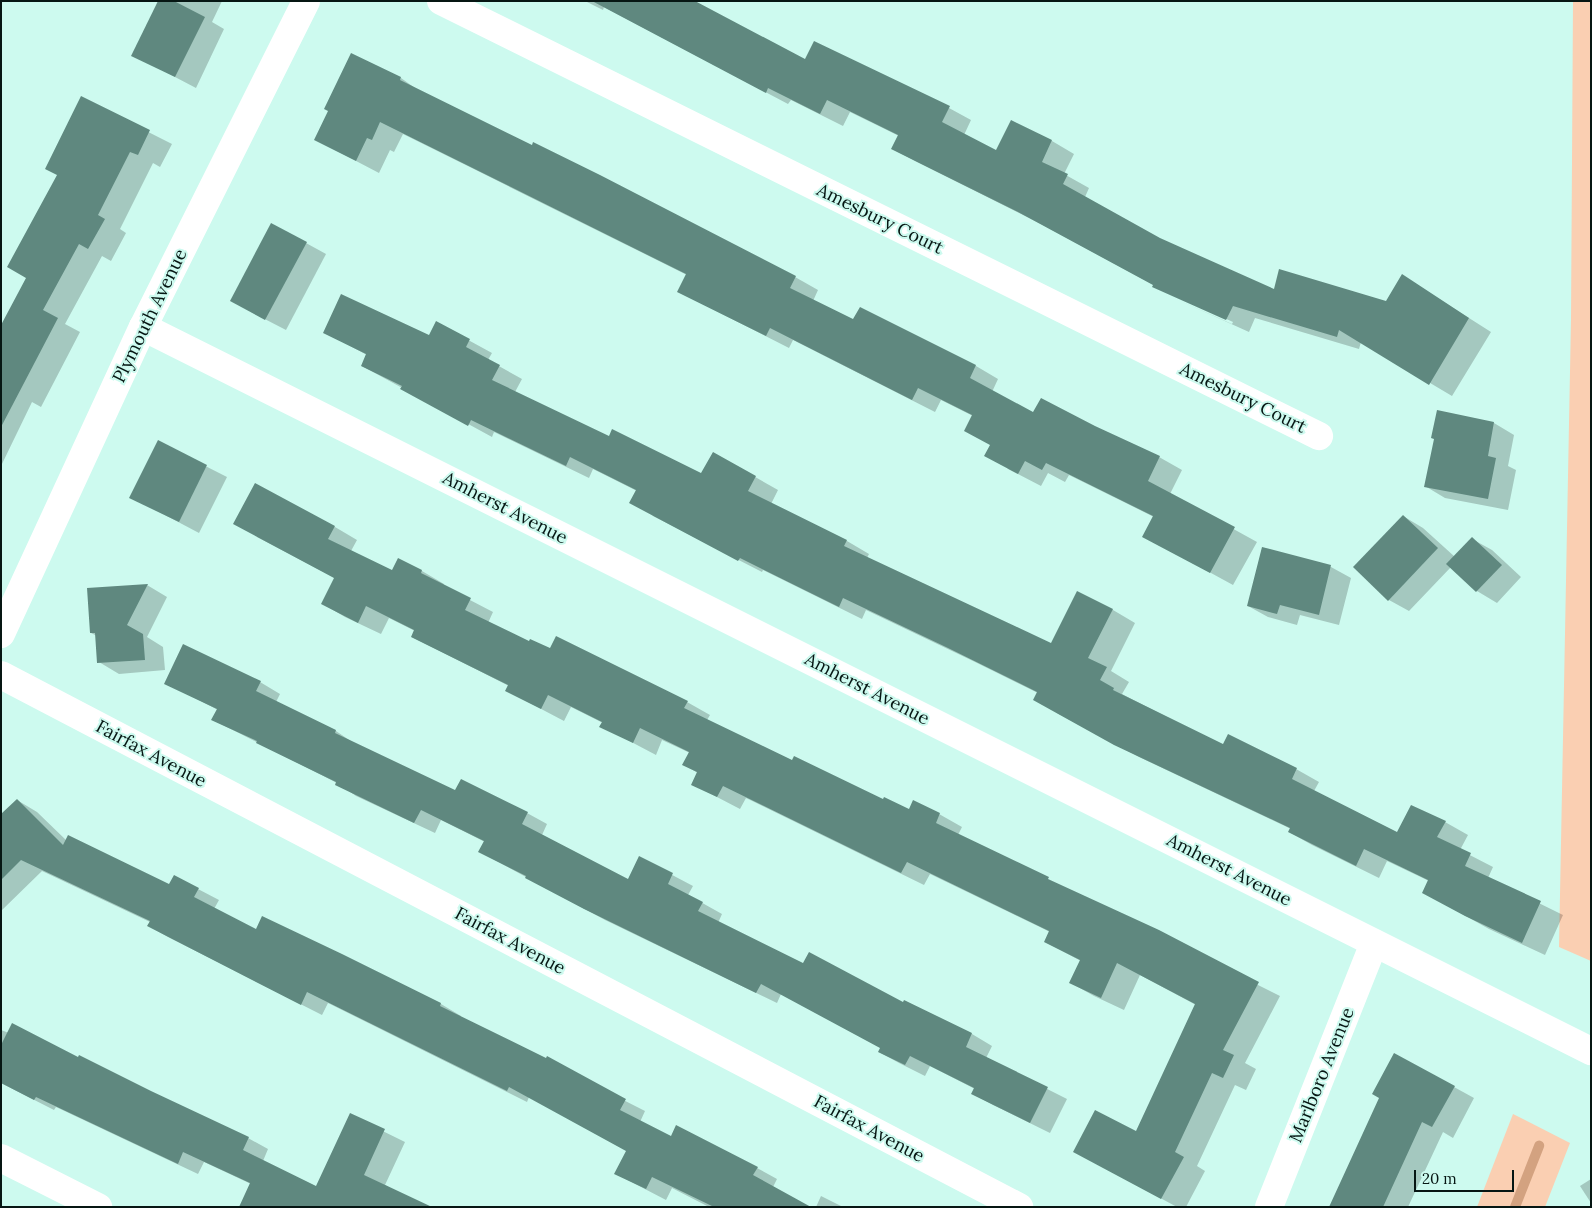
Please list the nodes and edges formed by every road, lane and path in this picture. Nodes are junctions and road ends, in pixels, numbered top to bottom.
1 (306, 1) edge
2 (441, 1) edge
3 (143, 327) junction
4 (1319, 436) dead end
5 (1, 634) edge
6 (1, 675) edge
7 (1374, 943) junction
8 (1591, 1051) edge
9 (1, 1158) edge
10 (98, 1207) edge
11 (1019, 1207) edge
12 (1270, 1207) edge

1 - 3 street, Plymouth Avenue
2 - 4 street, Amesbury Court
3 - 5 street, Plymouth Avenue
3 - 7 street, Amherst Avenue
6 - 11 street, Fairfax Avenue
7 - 8 street, Amherst Avenue
7 - 12 street, Marlboro Avenue
9 - 10 street

